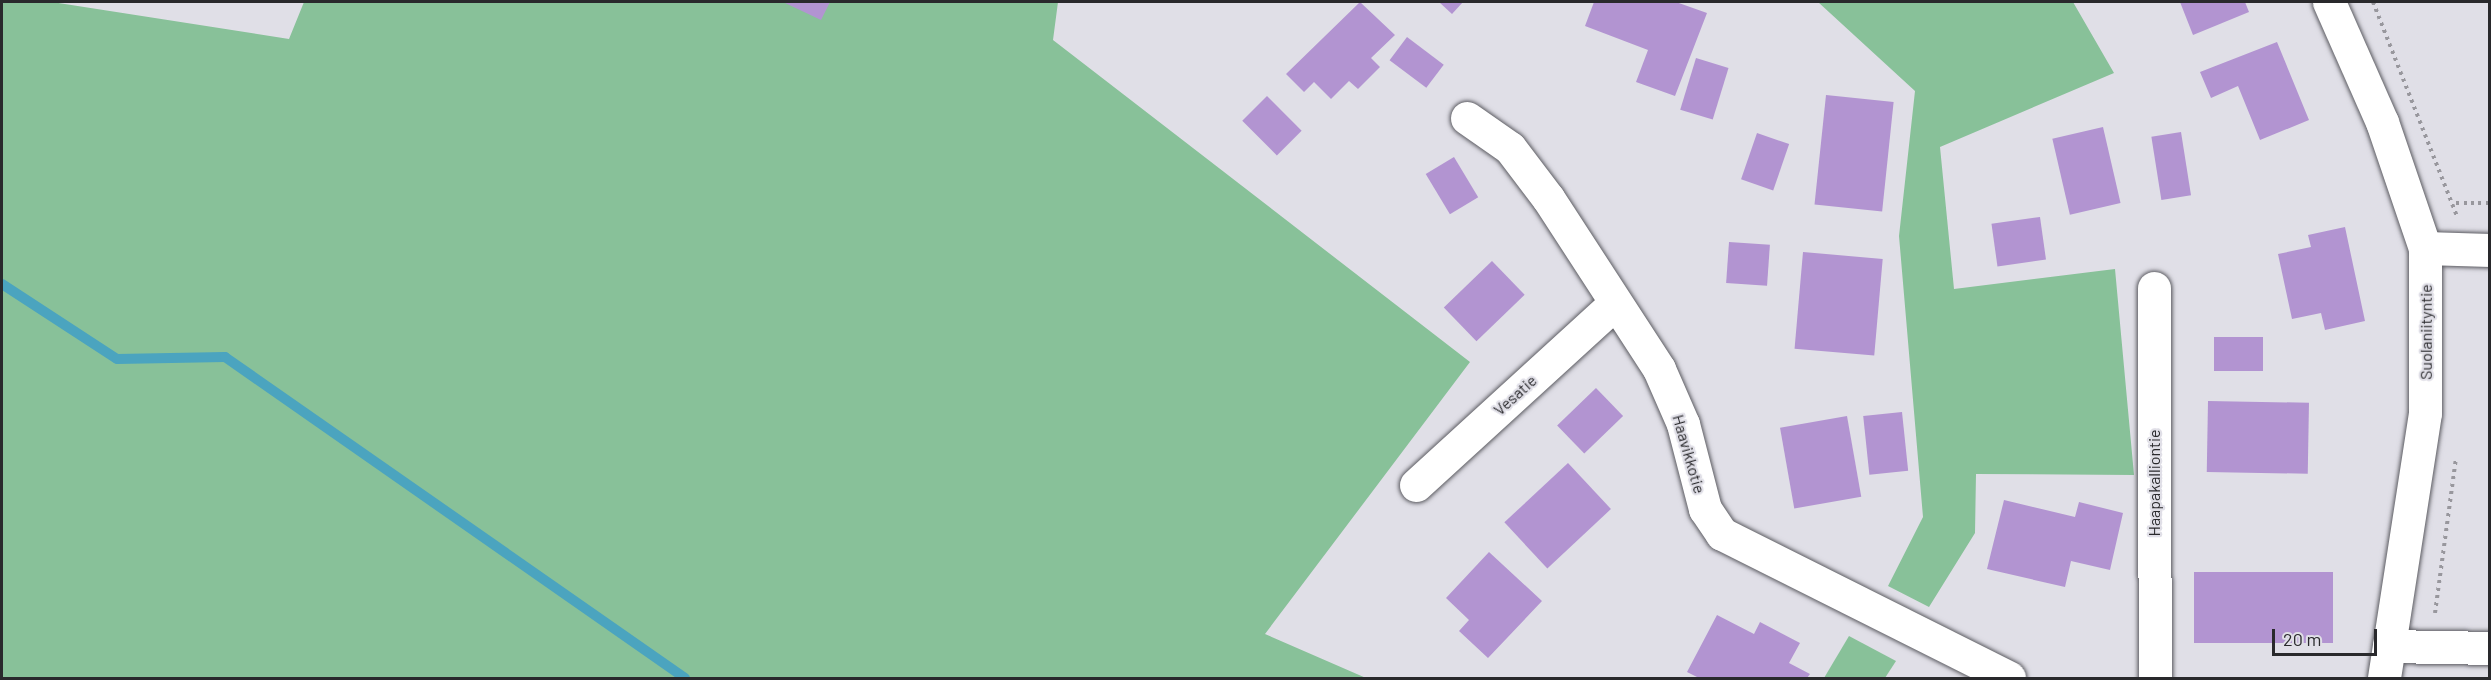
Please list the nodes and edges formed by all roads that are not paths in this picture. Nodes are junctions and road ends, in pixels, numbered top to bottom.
1 (2329, 2) edge
2 (1467, 118) dead end
3 (2425, 248) junction
4 (2490, 250) edge
5 (2154, 288) dead end
6 (1614, 304) junction
7 (1416, 485) dead end
8 (2389, 646) junction
9 (2490, 648) edge
10 (2009, 678) edge
11 (2154, 678) edge
12 (2384, 678) edge

1 - 3 street, Suolaniityntie
2 - 6 street, Haavikkotie
3 - 4 street
3 - 8 street, Suolaniityntie
5 - 11 street, Haapakalliontie
6 - 7 street, Vesatie
6 - 10 street, Haavikkotie
8 - 9 street
8 - 12 street, Suolaniityntie

